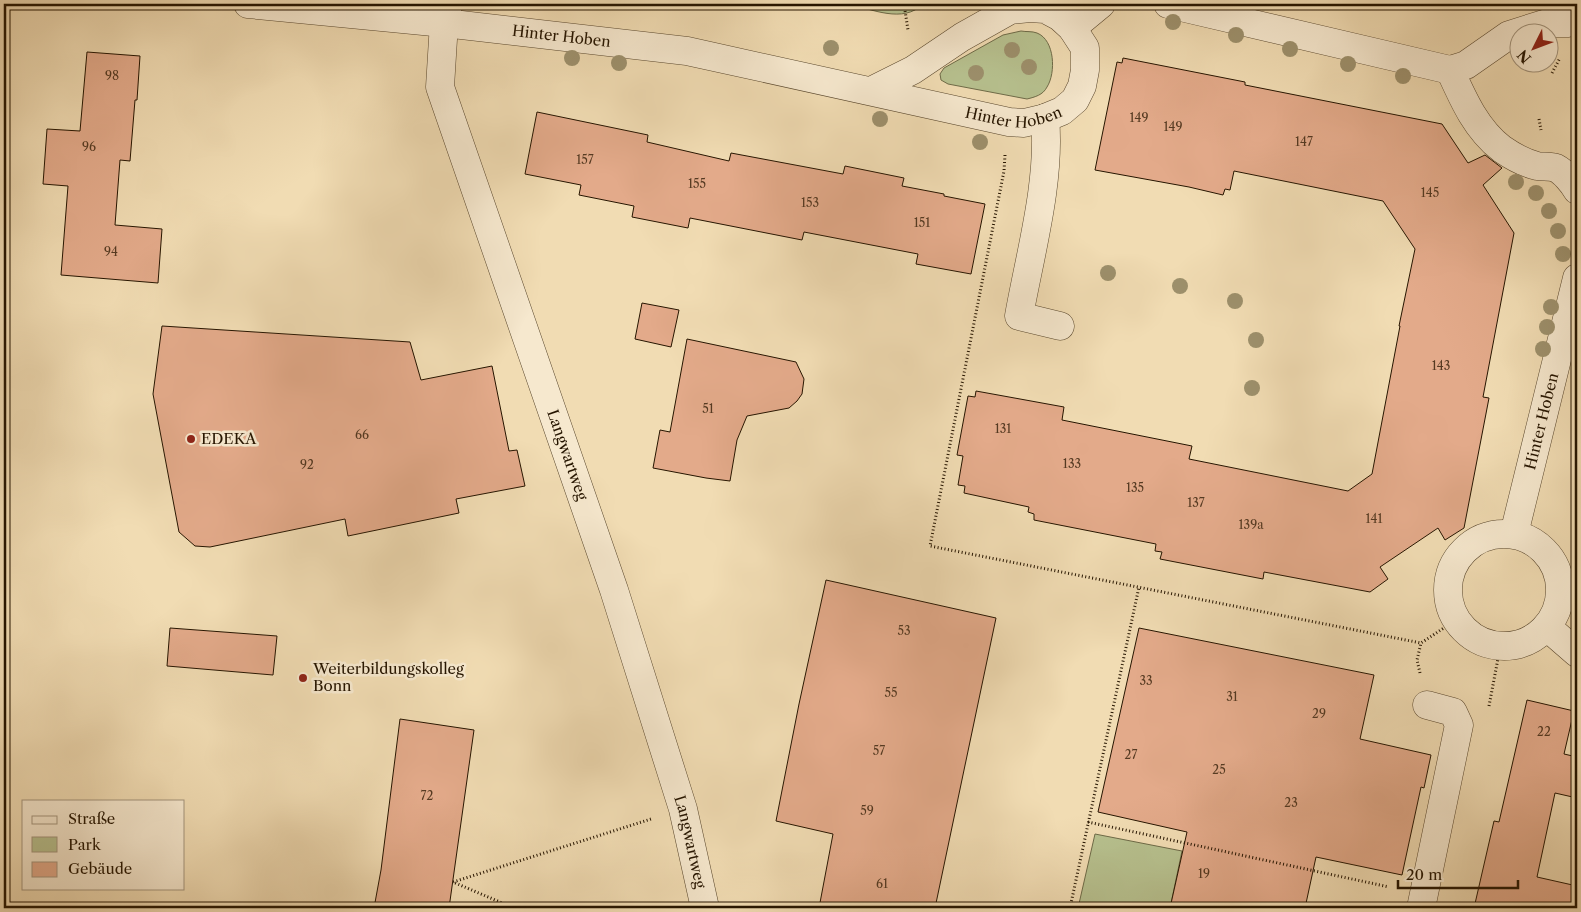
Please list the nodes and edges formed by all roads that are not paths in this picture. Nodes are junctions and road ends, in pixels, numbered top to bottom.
1 (248, 4) edge
2 (1101, 4) edge
3 (1168, 4) edge
4 (446, 13) edge
5 (1577, 20) edge
6 (1072, 28) junction
7 (1450, 70) junction
8 (871, 91) junction
9 (1045, 118) junction
10 (1577, 190) edge
11 (1577, 278) edge
12 (1060, 326) dead end
13 (1514, 534) junction
14 (1547, 628) junction
15 (1577, 653) edge
16 (1427, 705) dead end
17 (1422, 901) edge
18 (705, 908) edge

1 - 4 street, Hinter Hoben
2 - 6 street
3 - 7 street
4 - 8 street, Hinter Hoben
4 - 18 street, Langwartweg
5 - 7 street
6 - 8 street, Hinter Hoben
6 - 9 street, Hinter Hoben
7 - 10 street
8 - 9 street, Hinter Hoben
9 - 12 street
11 - 13 street, Hinter Hoben
13 - 14 street
13 - 14 street
14 - 15 street
16 - 17 street

